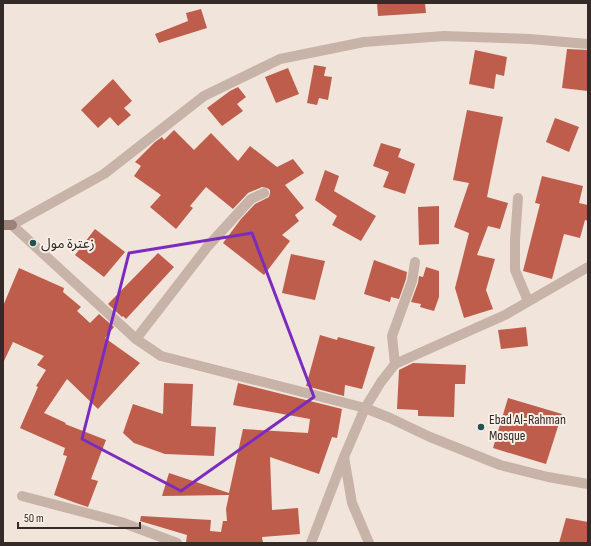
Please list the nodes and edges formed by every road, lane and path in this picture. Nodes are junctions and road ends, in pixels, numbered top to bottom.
1 (588, 44) edge
2 (264, 193) dead end
3 (518, 198) dead end
4 (7, 225) edge
5 (415, 262) dead end
6 (588, 267) edge
7 (528, 302) junction
8 (136, 339) junction
9 (395, 364) junction
10 (365, 408) junction
11 (344, 457) junction
12 (588, 484) edge
13 (22, 496) dead end
14 (177, 543) edge
15 (311, 543) edge
16 (369, 543) edge

1 - 4 street
2 - 8 street
3 - 7 street
4 - 8 street
5 - 9 street
6 - 7 street
7 - 9 street
8 - 10 street
9 - 10 street
10 - 11 street
10 - 12 street
11 - 15 street
11 - 16 street
13 - 14 street

